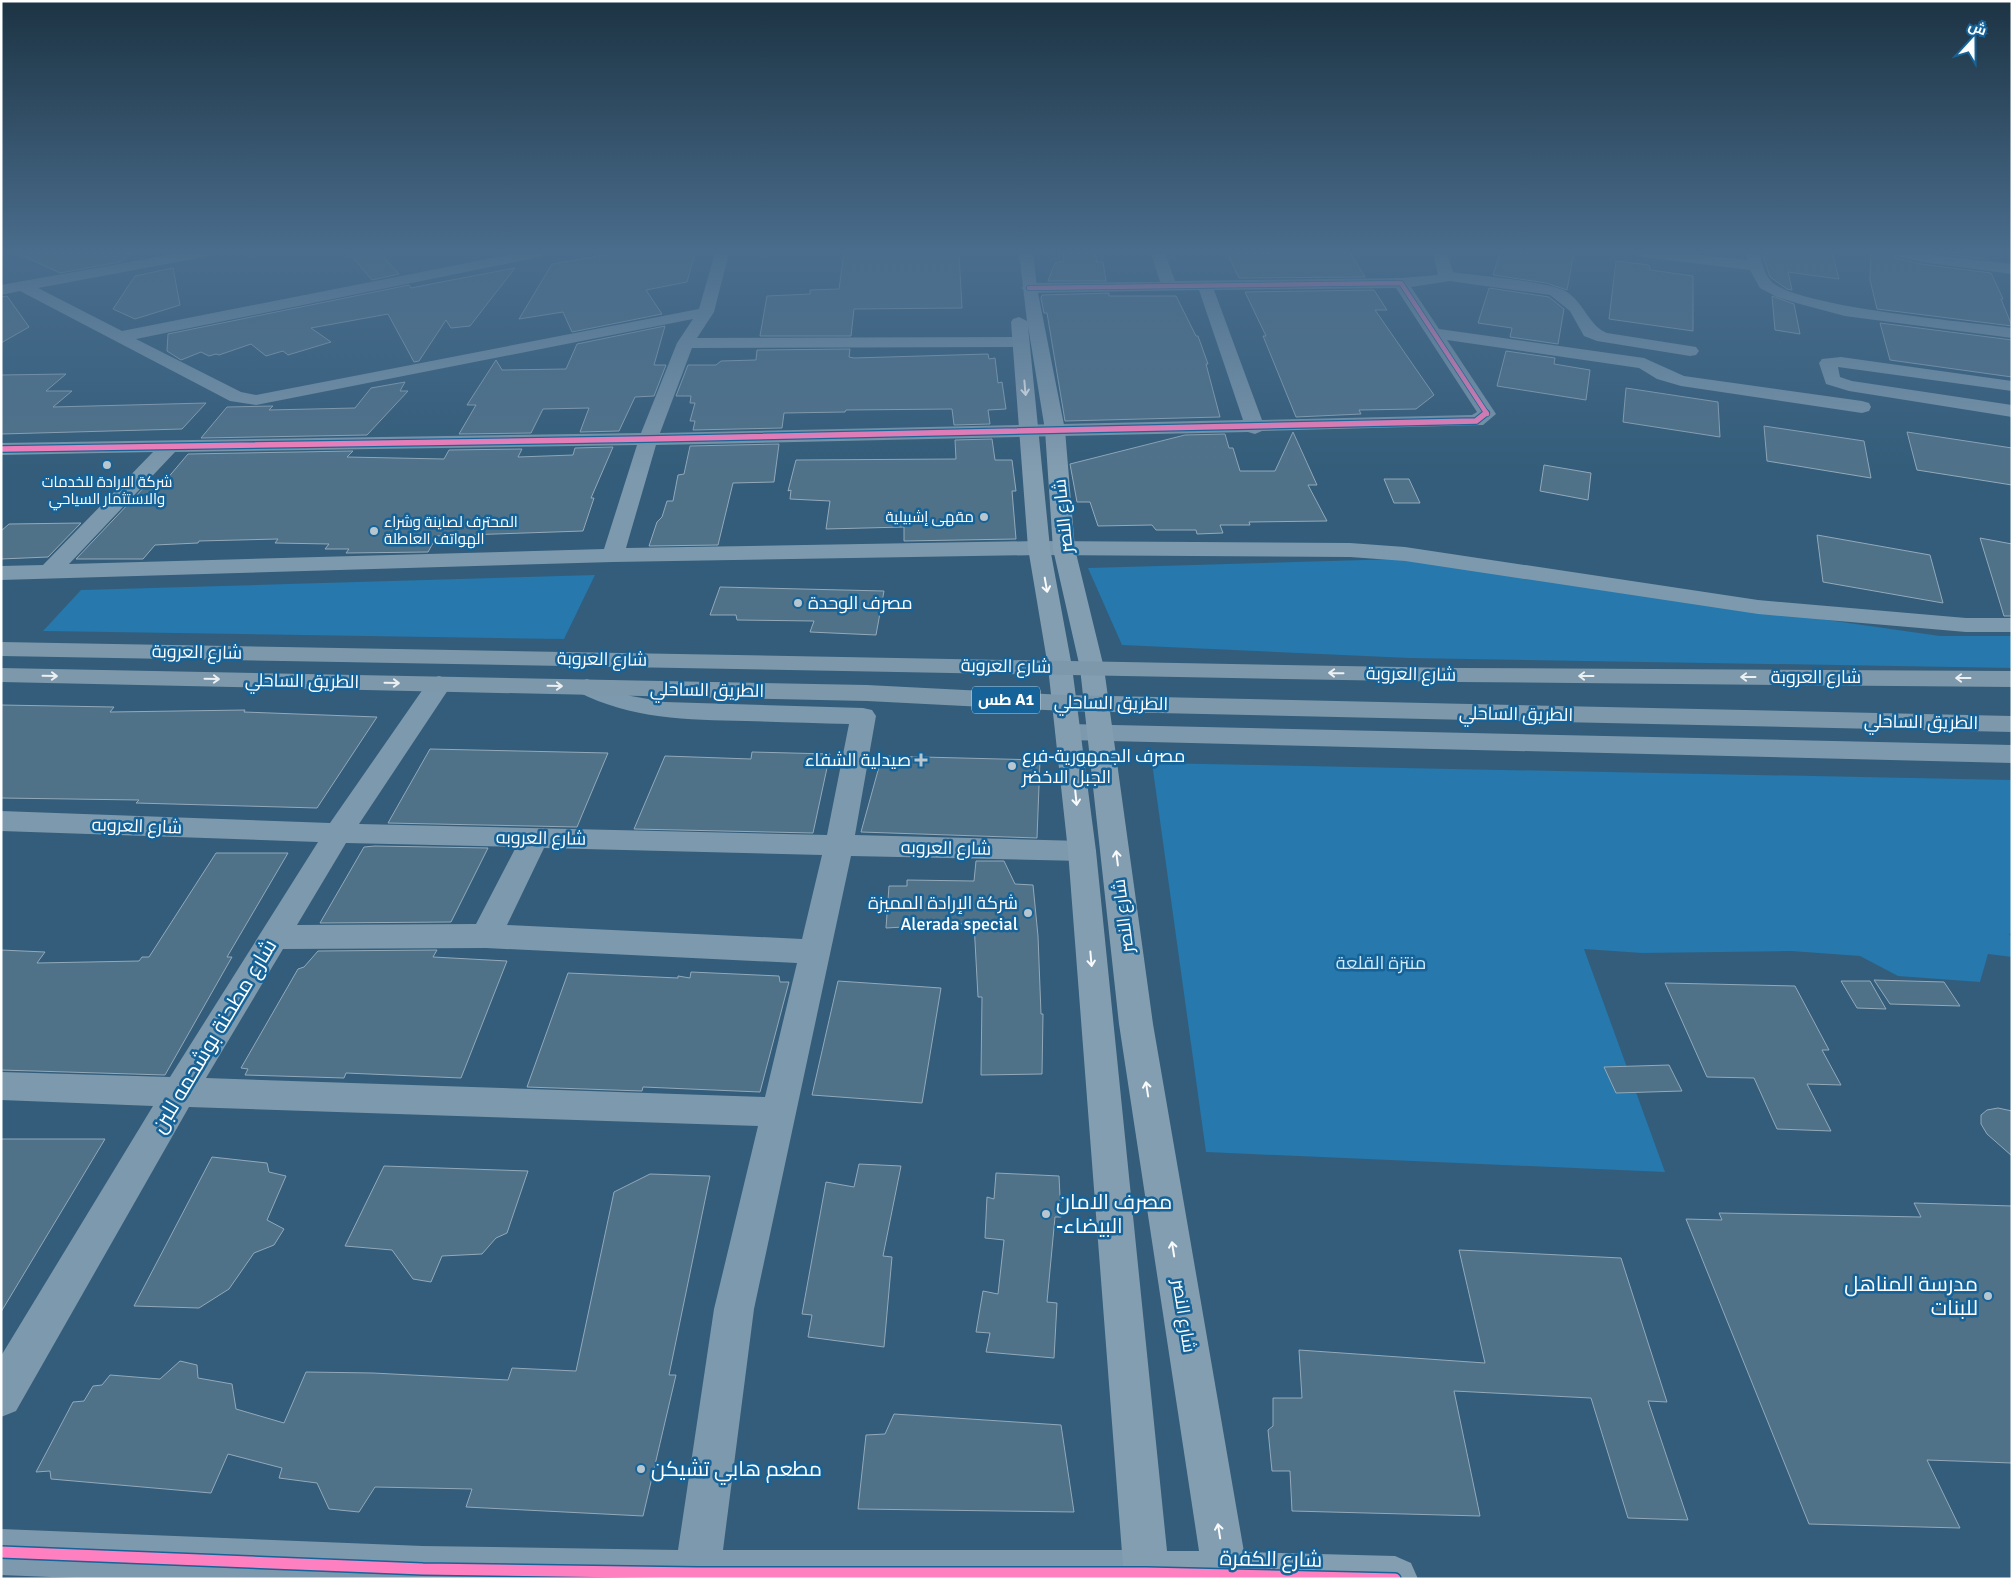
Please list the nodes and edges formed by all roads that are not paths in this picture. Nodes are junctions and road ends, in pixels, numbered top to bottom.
1 (99, 327) edge
2 (170, 327) edge
3 (631, 327) edge
4 (696, 327) edge
5 (1020, 327) edge
6 (1033, 327) edge
7 (1219, 327) edge
8 (1429, 327) edge
9 (1587, 327) edge
10 (1966, 327) edge
11 (2012, 333) edge
12 (1434, 334) junction
13 (119, 337) junction
14 (1021, 342) junction
15 (685, 343) junction
16 (1690, 351) dead end
17 (1931, 375) junction
18 (2012, 386) edge
19 (1936, 399) junction
20 (1862, 407) dead end
21 (2012, 411) edge
22 (1254, 428) junction
23 (1042, 430) junction
24 (648, 439) junction
25 (170, 446) junction
26 (1, 449) edge
27 (1052, 549) junction
28 (613, 555) junction
29 (50, 571) junction
30 (1, 573) edge
31 (2012, 625) edge
32 (1, 649) edge
33 (1060, 668) junction
34 (1092, 668) junction
35 (1, 675) edge
36 (2012, 679) edge
37 (439, 684) junction
38 (587, 687) junction
39 (1097, 703) junction
40 (1067, 718) junction
41 (2012, 724) edge
42 (1100, 733) junction
43 (2012, 754) edge
44 (1, 821) edge
45 (338, 833) junction
46 (535, 838) junction
47 (839, 846) junction
48 (1082, 851) junction
49 (486, 936) junction
50 (274, 938) junction
51 (815, 952) junction
52 (1, 1086) edge
53 (180, 1091) junction
54 (780, 1112) junction
55 (1, 1396) edge
56 (1, 1552) edge
57 (697, 1573) junction
58 (1146, 1576) edge
59 (1226, 1577) edge
60 (1395, 1579) edge

1 - 13 street
2 - 13 street
3 - 13 street
4 - 15 street
5 - 14 street, شارع النصر
6 - 23 street, شارع النصر
7 - 22 street
8 - 12 street
9 - 16 street
10 - 11 street
12 - 20 street
12 - 22 street
14 - 15 street
14 -> 23 street, شارع النصر
15 - 24 street
17 - 18 street
17 - 19 street
17 - 19 street
19 - 21 street
22 - 23 street
23 - 24 street
23 - 27 street, شارع النصر
24 - 25 street
24 - 28 street
25 - 26 street
25 - 29 street
27 - 28 street
27 - 31 street
27 -> 33 street, شارع النصر
27 - 34 street, شارع النصر
28 - 29 street
29 - 30 street
32 - 33 highway, شارع العروبة / طس A1
33 - 34 highway, شارع العروبة / طس A1
33 - 40 street, شارع النصر
36 -> 34 highway, شارع العروبة / طس A1
34 - 39 street, شارع النصر
35 -> 37 highway, الطريق الساحلي / طس A1
37 -> 38 highway, الطريق الساحلي / طس A1
37 - 45 street, شارع مطحنة بوشحمه للبن
38 - 40 highway, الطريق الساحلي / طس A1
38 - 47 street
39 - 40 highway, الطريق الساحلي / طس A1
39 - 41 highway, الطريق الساحلي / طس A1
39 - 42 street, شارع النصر
40 - 42 street
40 -> 48 street, شارع النصر
42 - 43 street
59 -> 42 street, شارع النصر
44 - 45 street, شارع العروبه
45 - 46 street, شارع العروبه
45 - 50 street, شارع مطحنة بوشحمه للبن
46 - 47 street, شارع العروبه
46 - 49 street
47 - 48 street, شارع العروبه
47 - 51 street
48 -> 58 street, شارع النصر
49 - 50 street
49 - 51 street
50 - 53 street, شارع مطحنة بوشحمه للبن
51 - 54 street
52 - 53 street
53 - 54 street
53 - 55 street, شارع مطحنة بوشحمه للبن
54 - 57 street
56 - 57 street
57 - 58 street
58 - 59 street, شارع الكفرة
59 - 60 street, شارع الكفرة

